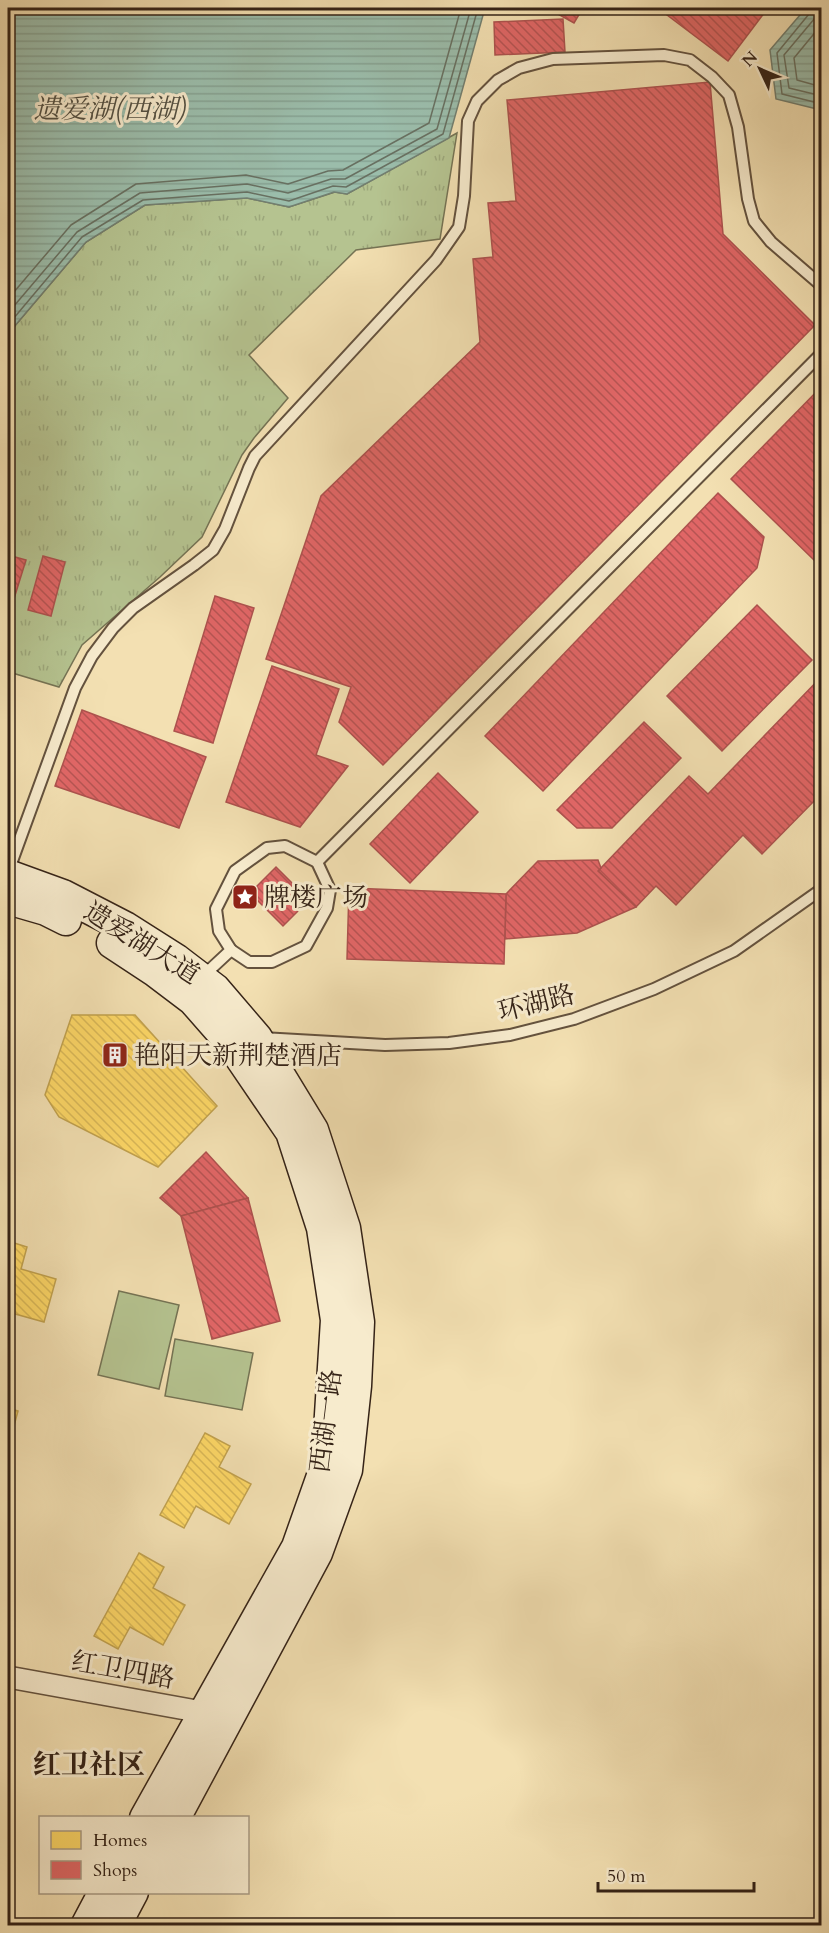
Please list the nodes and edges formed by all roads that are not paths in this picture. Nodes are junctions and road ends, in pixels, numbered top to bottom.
1 (822, 286) edge
2 (822, 353) edge
3 (317, 862) junction
4 (8, 873) edge
5 (822, 889) edge
6 (8, 899) edge
7 (231, 950) junction
8 (193, 986) junction
9 (243, 1040) junction
10 (8, 1677) edge
11 (215, 1716) junction
12 (146, 1816) edge
13 (176, 1816) edge
14 (103, 1894) edge
15 (132, 1894) edge
16 (86, 1926) edge
17 (115, 1926) edge

1 - 4 lane
2 - 3 lane
3 - 7 lane
3 - 7 lane
4 - 8 main road, 遗爱湖大道
5 - 9 lane, 环湖路
6 - 8 main road, 遗爱湖大道
7 - 8 lane
8 - 9 main road, 遗爱湖大道
9 - 11 main road, 西湖一路
10 - 11 street, 红卫四路
11 - 12 main road, 西湖一路
11 - 13 main road, 西湖一路
14 - 16 main road
15 - 17 main road

